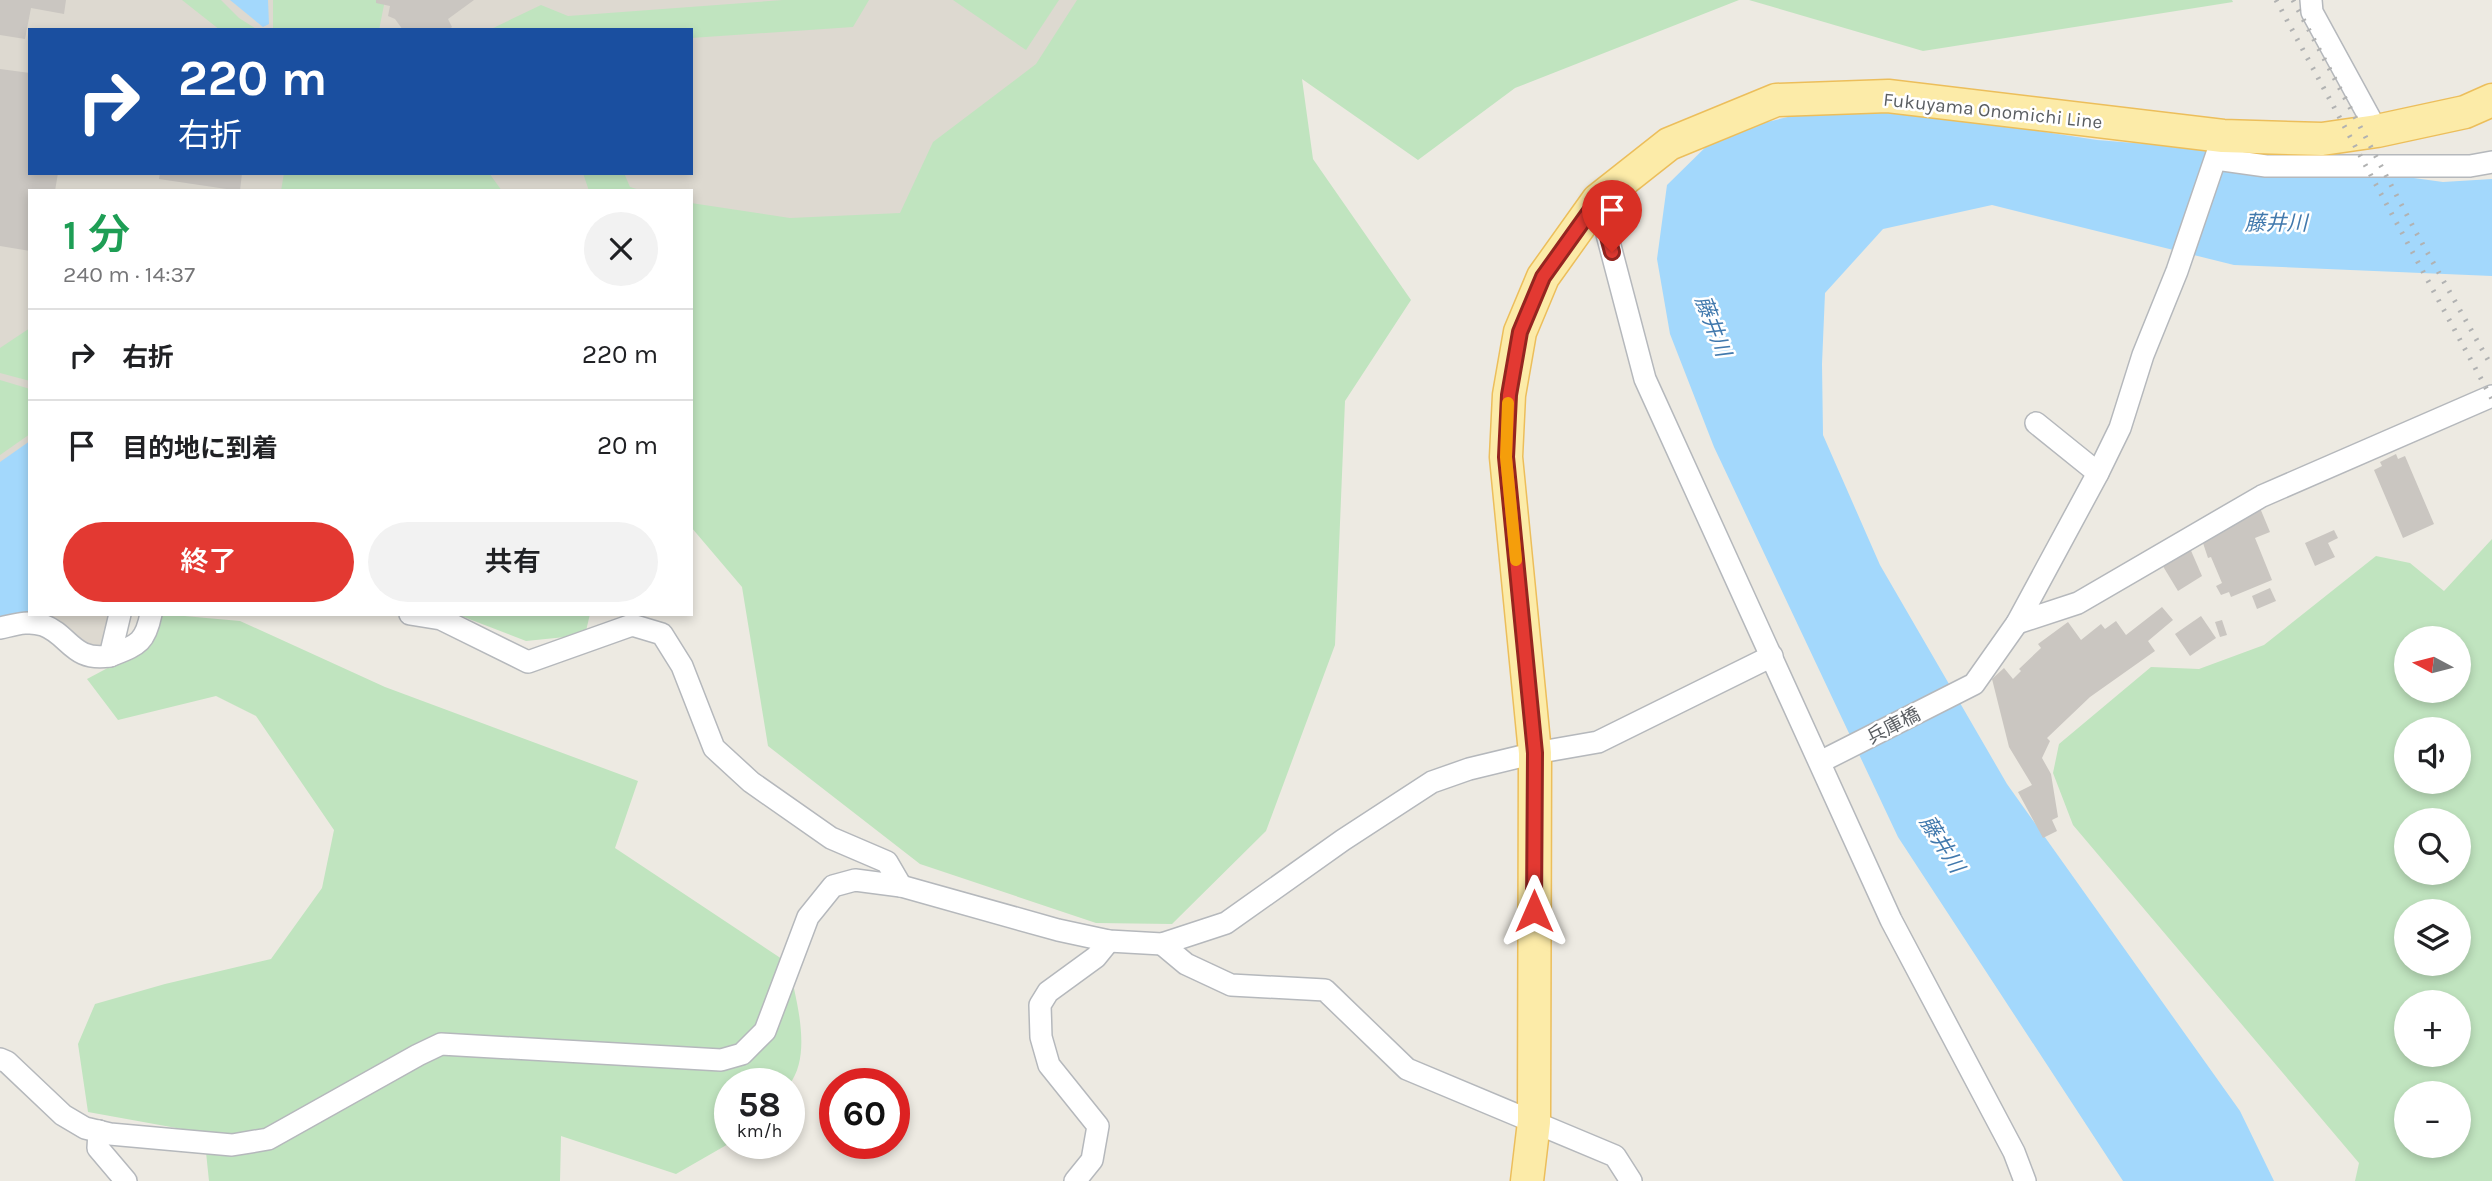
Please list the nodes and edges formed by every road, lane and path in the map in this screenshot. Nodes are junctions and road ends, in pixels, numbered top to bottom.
1 (2311, 0) edge
2 (2492, 100) edge
3 (2377, 131) junction
4 (2218, 153) junction
5 (2492, 162) edge
6 (1598, 200) junction
7 (2492, 396) edge
8 (2036, 423) dead end
9 (2098, 473) junction
10 (120, 616) edge
11 (151, 616) edge
12 (422, 616) edge
13 (2017, 623) junction
14 (0, 628) edge
15 (110, 656) junction
16 (1772, 656) junction
17 (1535, 753) junction
18 (1827, 759) junction
19 (901, 886) junction
20 (1109, 942) junction
21 (1162, 944) junction
22 (0, 1059) edge
23 (1534, 1122) junction
24 (99, 1131) junction
25 (126, 1181) edge
26 (1075, 1181) edge
27 (1527, 1181) edge
28 (1631, 1181) edge
29 (2025, 1181) edge

1 - 3 street
2 - 3 main road, Fukuyama Onomichi Line
3 - 4 main road, Fukuyama Onomichi Line
4 - 5 street
4 - 6 main road, Fukuyama Onomichi Line
4 - 9 street, 兵庫橋
6 - 16 street
6 - 17 main road, Fukuyama Onomichi Line
7 - 13 street
8 - 9 street
9 - 13 street, 兵庫橋
10 - 15 street
11 - 15 street
12 - 19 street
13 - 18 street, 兵庫橋
14 - 15 street
16 - 17 street
16 - 18 street
17 - 21 street
17 - 23 main road, Fukuyama Onomichi Line
18 - 29 street
19 - 20 street
19 - 24 street
20 - 21 street
20 - 26 street
21 - 23 street
22 - 24 street
23 - 27 main road, Fukuyama Onomichi Line
23 - 28 street
24 - 25 street

